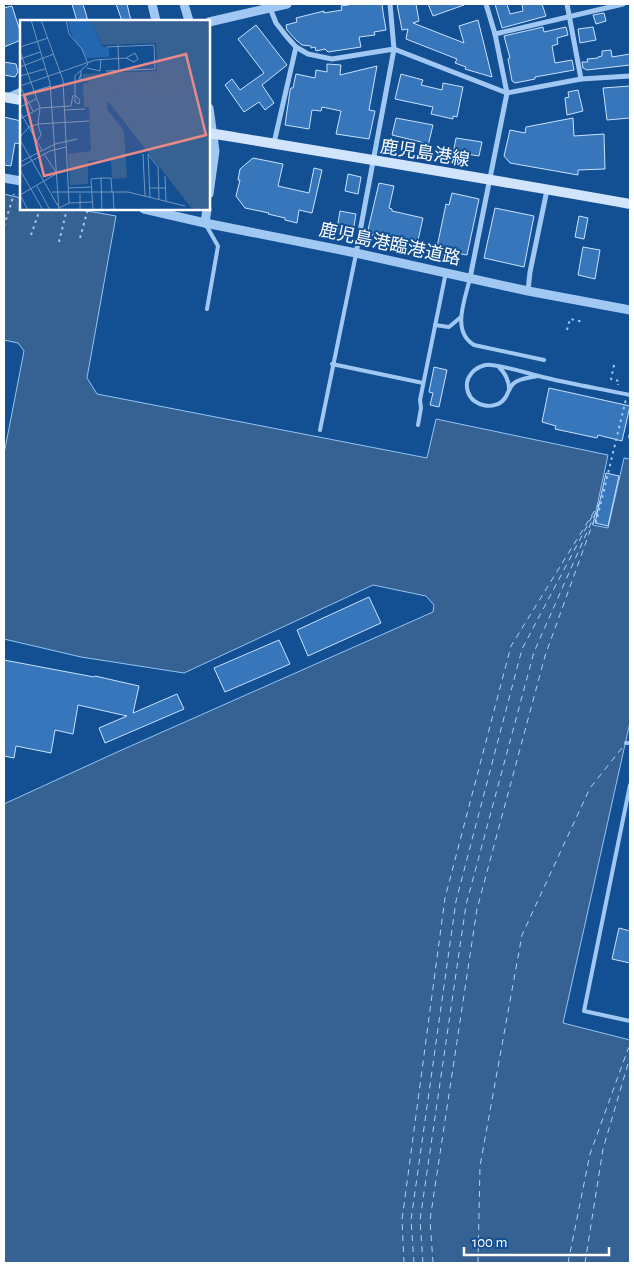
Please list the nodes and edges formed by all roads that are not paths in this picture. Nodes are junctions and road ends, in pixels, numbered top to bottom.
1 (152, 4) edge
2 (184, 4) edge
3 (287, 4) edge
4 (390, 4) edge
5 (486, 4) edge
6 (568, 4) edge
7 (623, 4) edge
8 (270, 8) junction
9 (571, 16) junction
10 (156, 20) edge
11 (189, 20) edge
12 (210, 22) edge
13 (495, 34) junction
14 (296, 47) junction
15 (394, 49) junction
16 (630, 76) edge
17 (581, 80) junction
18 (20, 90) edge
19 (507, 94) junction
20 (4, 97) edge
21 (20, 100) edge
22 (210, 120) edge
23 (211, 133) edge
24 (274, 143) junction
25 (373, 161) junction
26 (4, 178) edge
27 (490, 180) junction
28 (20, 181) edge
29 (210, 187) edge
30 (546, 190) junction
31 (630, 204) edge
32 (153, 210) edge
33 (207, 210) edge
34 (172, 212) edge
35 (205, 223) junction
36 (356, 253) junction
37 (446, 272) junction
38 (470, 278) junction
39 (528, 290) junction
40 (206, 309) dead end
41 (630, 310) edge
42 (461, 317) junction
43 (435, 325) junction
44 (544, 360) dead end
45 (332, 364) junction
46 (499, 367) junction
47 (538, 376) junction
48 (423, 383) junction
49 (508, 391) junction
50 (629, 395) edge
51 (418, 425) dead end
52 (320, 430) dead end
53 (630, 785) edge
54 (630, 1021) edge

1 - 10 street
2 - 11 street
3 - 8 street
4 - 15 street
5 - 13 street
6 - 9 street
7 - 9 street
8 - 12 street
8 - 14 street
9 - 13 street
9 - 17 street
13 - 19 street
14 - 15 street
14 - 24 street
15 - 19 street
15 - 25 street
16 - 17 street
17 - 19 street
18 - 20 street
19 - 27 street
20 - 21 main road
22 - 23 street
23 - 24 main road, 鹿児島港線
23 - 29 street
24 - 25 main road, 鹿児島港線
25 - 27 main road, 鹿児島港線
25 - 36 street
26 - 28 street
27 - 30 main road, 鹿児島港線
27 - 38 street
30 - 31 main road, 鹿児島港線
30 - 39 street
32 - 34 street, 鹿児島港臨港道路
33 - 35 street
34 - 35 street, 鹿児島港臨港道路
35 - 36 street, 鹿児島港臨港道路
35 - 40 lane
36 - 37 street, 鹿児島港臨港道路
36 - 45 lane
37 - 38 street, 鹿児島港臨港道路
37 - 43 lane
38 - 39 street, 鹿児島港臨港道路
38 - 42 lane
39 - 41 street, 鹿児島港臨港道路
42 - 43 lane
42 - 44 lane
43 - 48 lane
45 - 48 lane
45 - 52 lane
46 - 47 lane
46 - 49 lane
46 - 49 lane
47 - 49 lane
47 - 50 lane
48 - 51 lane
53 - 54 lane

